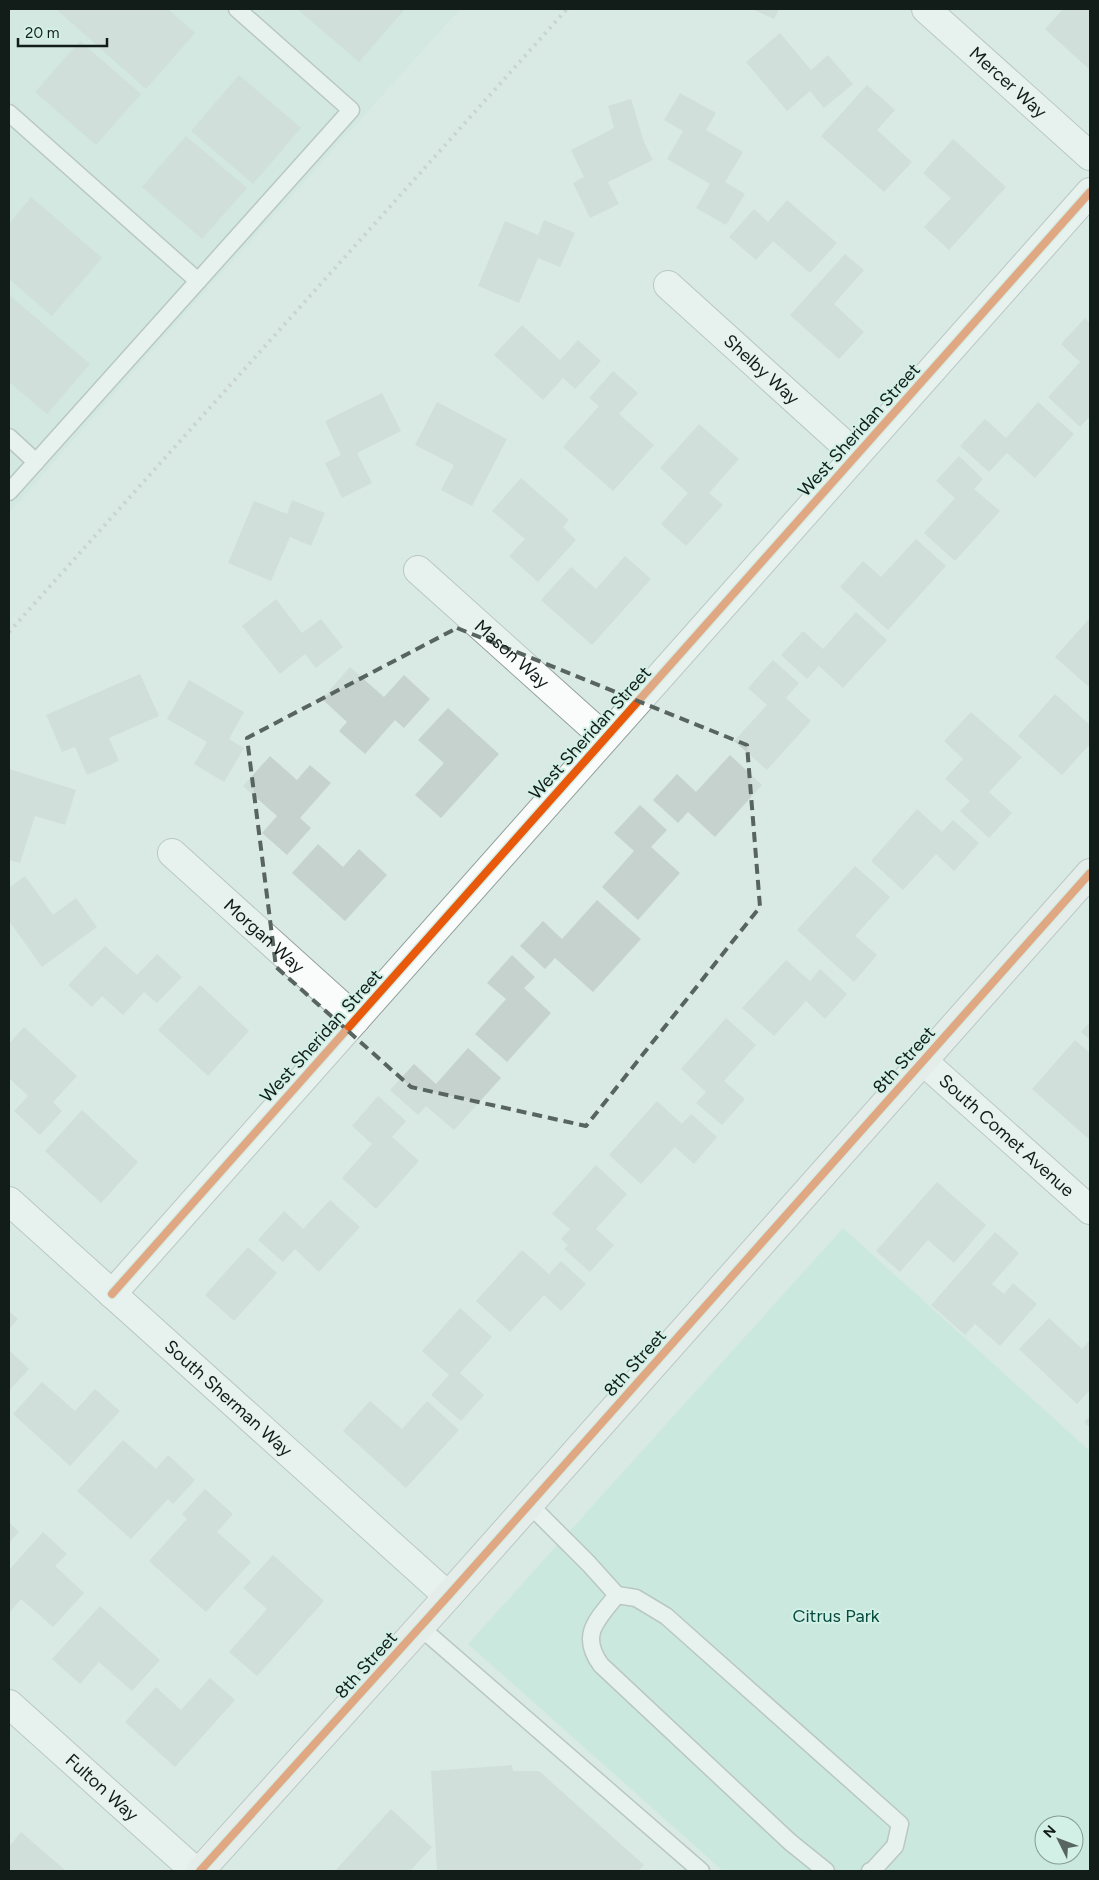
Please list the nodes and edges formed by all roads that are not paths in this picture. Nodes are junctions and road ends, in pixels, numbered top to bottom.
1 (238, 9) edge
2 (926, 9) edge
3 (9, 113) edge
4 (1090, 156) edge
5 (1090, 192) edge
6 (198, 281) junction
7 (668, 286) dead end
8 (9, 437) edge
9 (856, 455) junction
10 (36, 462) junction
11 (9, 492) edge
12 (418, 570) dead end
13 (605, 738) junction
14 (172, 853) dead end
15 (1090, 873) edge
16 (356, 1019) junction
17 (923, 1061) junction
18 (9, 1201) edge
19 (1090, 1210) edge
20 (112, 1294) junction
21 (530, 1504) junction
22 (617, 1595) junction
23 (448, 1596) junction
24 (420, 1627) junction
25 (9, 1704) edge
26 (195, 1871) edge
27 (200, 1871) edge
28 (701, 1871) edge
29 (826, 1871) edge
30 (870, 1871) edge

1 - 6 lane
2 - 4 street, Mercer Way
3 - 6 lane
5 - 9 street, West Sheridan Street
6 - 10 lane
7 - 9 street, Shelby Way
8 - 10 lane
9 - 13 street, West Sheridan Street
10 - 11 lane
12 - 13 street, Mason Way
13 - 16 street, West Sheridan Street
14 - 16 street, Morgan Way
15 - 17 street, 8th Street
16 - 20 street, West Sheridan Street
17 - 19 street, South Comet Avenue
17 - 21 street, 8th Street
18 - 20 street, South Sherman Way
20 - 23 street, South Sherman Way
21 - 22 lane
21 - 23 street, 8th Street
22 - 29 lane
22 - 30 lane
23 - 24 street, 8th Street
24 - 27 street, 8th Street
24 - 28 lane
25 - 26 street, Fulton Way

